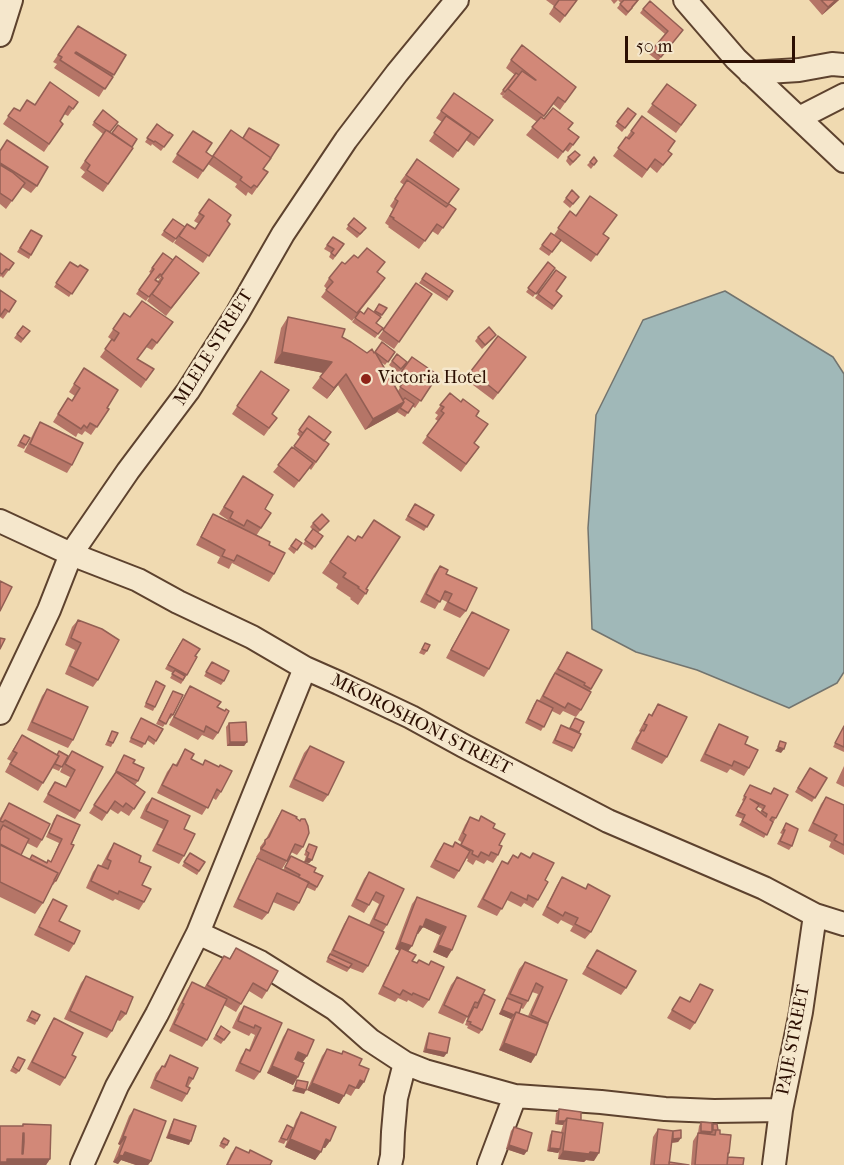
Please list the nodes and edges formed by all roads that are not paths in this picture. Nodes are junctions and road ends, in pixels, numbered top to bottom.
1 (11, 0) edge
2 (457, 0) edge
3 (685, 0) edge
4 (0, 35) edge
5 (844, 64) edge
6 (750, 73) junction
7 (844, 95) edge
8 (799, 118) junction
9 (844, 161) edge
10 (0, 521) edge
11 (71, 554) junction
12 (305, 668) junction
13 (0, 713) edge
14 (815, 915) junction
15 (844, 924) edge
16 (198, 933) junction
17 (405, 1063) junction
18 (515, 1096) junction
19 (781, 1110) junction
20 (82, 1165) edge
21 (390, 1165) edge
22 (489, 1165) edge
23 (774, 1165) edge

1 - 4 street
2 - 11 street, MLELE STREET
3 - 6 street
5 - 6 street
6 - 8 street
7 - 8 street
8 - 9 street
10 - 11 street, MKOROSHONI STREET
11 - 12 street, MKOROSHONI STREET
11 - 13 street, MLELE STREET
12 - 14 street, MKOROSHONI STREET
12 - 16 street
14 - 15 street, MKOROSHONI STREET
14 - 19 street, PAJE STREET
16 - 17 street
16 - 20 street
17 - 18 street
17 - 21 street
18 - 19 street
18 - 22 street
19 - 23 street, PAJE STREET

